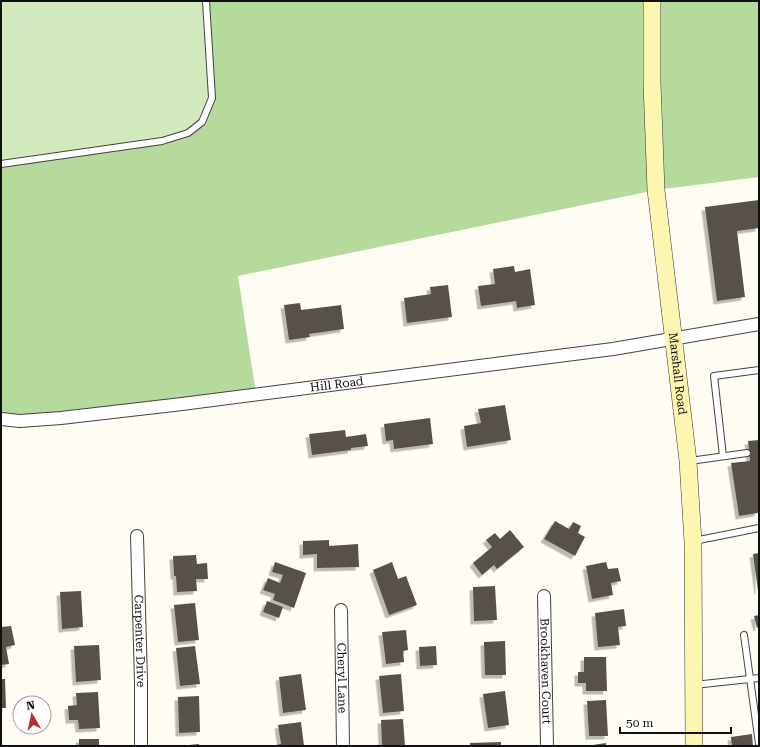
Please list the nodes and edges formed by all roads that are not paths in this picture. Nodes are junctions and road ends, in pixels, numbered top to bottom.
1 (206, 1) edge
2 (652, 1) edge
3 (1, 164) edge
4 (759, 324) edge
5 (673, 340) junction
6 (759, 370) edge
7 (1, 419) edge
8 (748, 453) dead end
9 (723, 456) junction
10 (688, 461) junction
11 (759, 528) edge
12 (137, 536) dead end
13 (693, 542) junction
14 (544, 596) dead end
15 (341, 610) dead end
16 (744, 635) dead end
17 (759, 678) edge
18 (750, 679) junction
19 (694, 685) junction
20 (759, 744) edge
21 (141, 746) edge
22 (343, 746) edge
23 (547, 746) edge
24 (694, 746) edge

1 - 3 lane
2 - 5 main road, Marshall Road
4 - 5 street, Hill Road
5 - 7 street, Hill Road
5 - 10 main road, Marshall Road
6 - 9 lane
8 - 9 lane
9 - 10 lane
10 - 13 main road, Marshall Road
11 - 13 lane
12 - 21 street, Carpenter Drive
13 - 19 main road, Marshall Road
14 - 23 street, Brookhaven Court
15 - 22 street, Cheryl Lane
16 - 18 lane
17 - 18 lane
18 - 19 lane
18 - 20 lane
19 - 24 main road, Marshall Road

